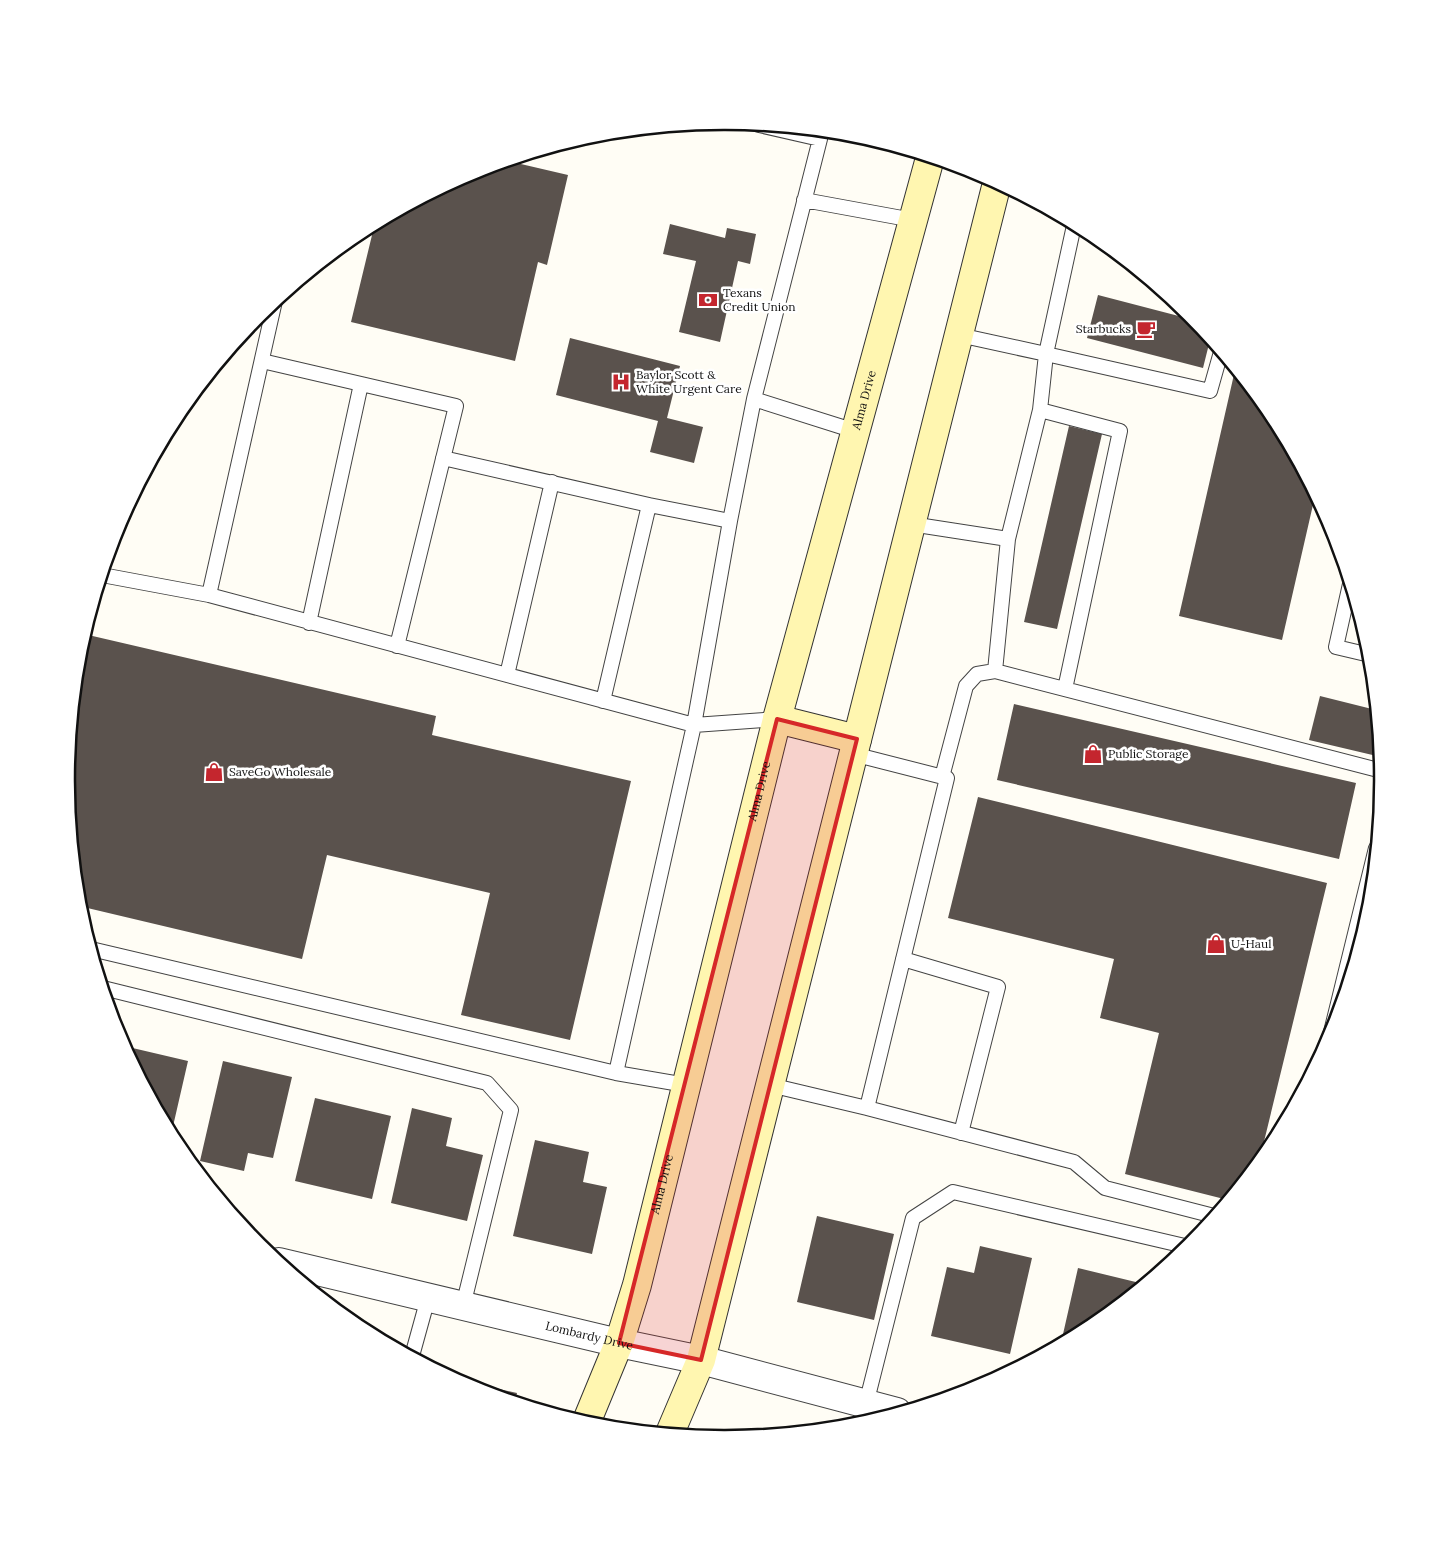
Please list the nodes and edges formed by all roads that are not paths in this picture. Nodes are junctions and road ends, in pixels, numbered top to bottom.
1 (805, 136) edge
2 (928, 164) edge
3 (995, 190) edge
4 (804, 200) junction
5 (913, 220) junction
6 (1073, 233) edge
7 (272, 314) edge
8 (959, 335) junction
9 (1046, 354) junction
10 (1219, 359) edge
11 (262, 361) junction
12 (361, 384) junction
13 (754, 399) junction
14 (1040, 410) junction
15 (855, 431) junction
16 (443, 458) junction
17 (552, 482) junction
18 (649, 505) junction
19 (730, 521) junction
20 (911, 524) junction
21 (1008, 539) junction
22 (108, 576) edge
23 (208, 595) junction
24 (1347, 596) edge
25 (309, 623) junction
26 (397, 646) junction
27 (1362, 653) edge
28 (996, 671) junction
29 (507, 675) junction
30 (1065, 689) junction
31 (603, 701) junction
32 (776, 719) junction
33 (694, 725) junction
34 (855, 747) junction
35 (1374, 769) edge
36 (942, 777) junction
37 (1363, 903) edge
38 (98, 951) edge
39 (1349, 958) edge
40 (903, 959) junction
41 (109, 990) edge
42 (616, 1073) junction
43 (686, 1085) junction
44 (770, 1085) junction
45 (867, 1108) junction
46 (960, 1133) junction
47 (1207, 1214) edge
48 (1179, 1244) edge
49 (293, 1265) edge
50 (428, 1298) junction
51 (463, 1306) junction
52 (619, 1343) junction
53 (414, 1350) edge
54 (701, 1360) junction
55 (866, 1404) junction
56 (885, 1409) edge
57 (589, 1415) edge
58 (673, 1427) edge

1 - 4 lane
2 - 5 main road, Alma Drive
3 - 8 main road
4 - 5 lane
4 - 13 lane
5 - 15 main road, Alma Drive
6 - 9 lane
7 - 11 lane
8 - 9 lane
8 - 20 main road
9 - 10 lane
9 - 14 lane
11 - 12 lane
11 - 23 lane
12 - 16 lane
12 - 25 lane
13 - 15 lane
13 - 19 lane
14 - 21 lane
14 - 30 lane
15 - 32 main road, Alma Drive
16 - 17 lane
16 - 26 lane
17 - 18 lane
17 - 29 lane
18 - 19 lane
18 - 31 lane
19 - 33 lane
20 - 21 lane
20 - 34 main road
21 - 28 lane
22 - 23 lane
23 - 25 lane
24 - 27 lane
25 - 26 lane
26 - 29 lane
28 - 30 lane
28 - 36 lane
29 - 31 lane
30 - 35 lane
31 - 33 lane
32 - 33 lane
32 - 34 main road
32 - 43 main road, Alma Drive
33 - 42 lane
34 - 36 lane
34 - 44 main road
36 - 40 lane
37 - 39 lane
38 - 42 lane
40 - 45 lane
40 - 46 lane
41 - 51 lane
42 - 43 lane
43 - 52 main road, Alma Drive
44 - 45 lane
44 - 54 main road
45 - 46 lane
46 - 47 lane
48 - 55 lane
49 - 50 street, Lombardy Drive
50 - 51 street, Lombardy Drive
50 - 53 lane
51 - 52 street, Lombardy Drive
52 - 54 street, Lombardy Drive
52 - 57 main road, Alma Drive
54 - 55 street, Lombardy Drive
54 - 58 main road
55 - 56 street, Lombardy Drive

